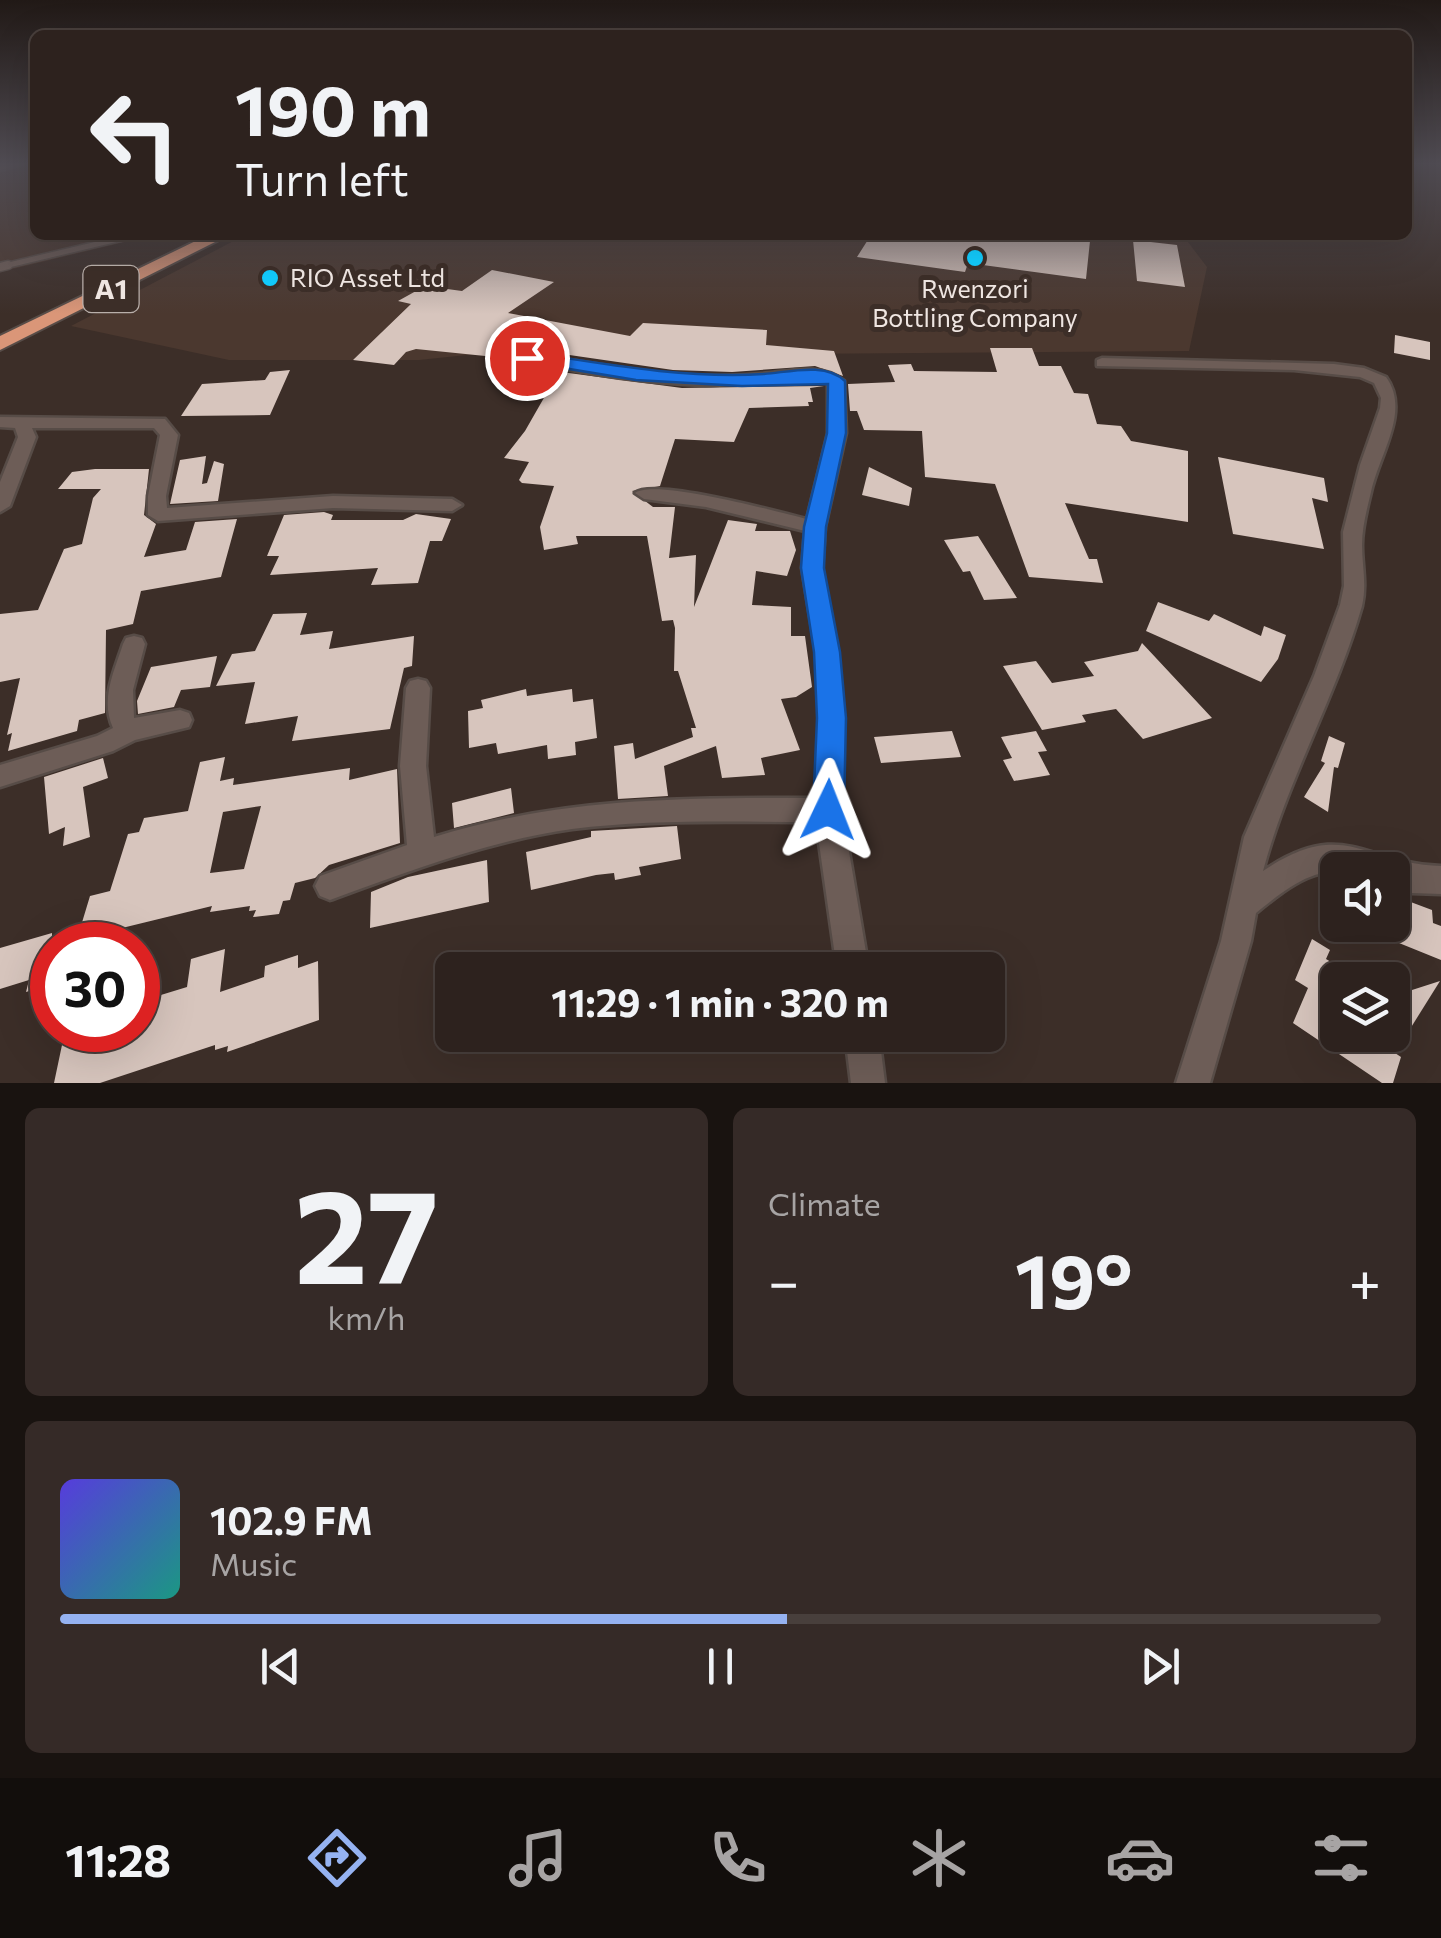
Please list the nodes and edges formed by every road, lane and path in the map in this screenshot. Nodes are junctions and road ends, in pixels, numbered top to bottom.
1 (114, 240) edge
2 (212, 240) edge
3 (0, 267) edge
4 (0, 344) edge
5 (527, 358) dead end
6 (1102, 363) dead end
7 (0, 422) edge
8 (22, 422) junction
9 (644, 493) dead end
10 (452, 504) dead end
11 (0, 506) edge
12 (815, 527) junction
13 (134, 644) dead end
14 (418, 688) dead end
15 (180, 720) dead end
16 (129, 731) junction
17 (0, 776) edge
18 (828, 810) junction
19 (422, 853) junction
20 (1320, 856) edge
21 (1410, 878) edge
22 (1441, 880) edge
23 (330, 886) dead end
24 (1242, 905) junction
25 (850, 952) edge
26 (864, 1052) edge
27 (868, 1083) edge
28 (1193, 1083) edge

1 - 3 lane
2 - 4 highway, A1
5 - 12 street
6 - 24 street
7 - 8 street
8 - 10 street
8 - 11 street
9 - 12 street
12 - 18 street
13 - 16 street
14 - 19 street
15 - 16 street
16 - 17 street
18 - 19 street
18 - 25 street
19 - 23 street
20 - 24 street
21 - 22 street
24 - 28 street
26 - 27 street

